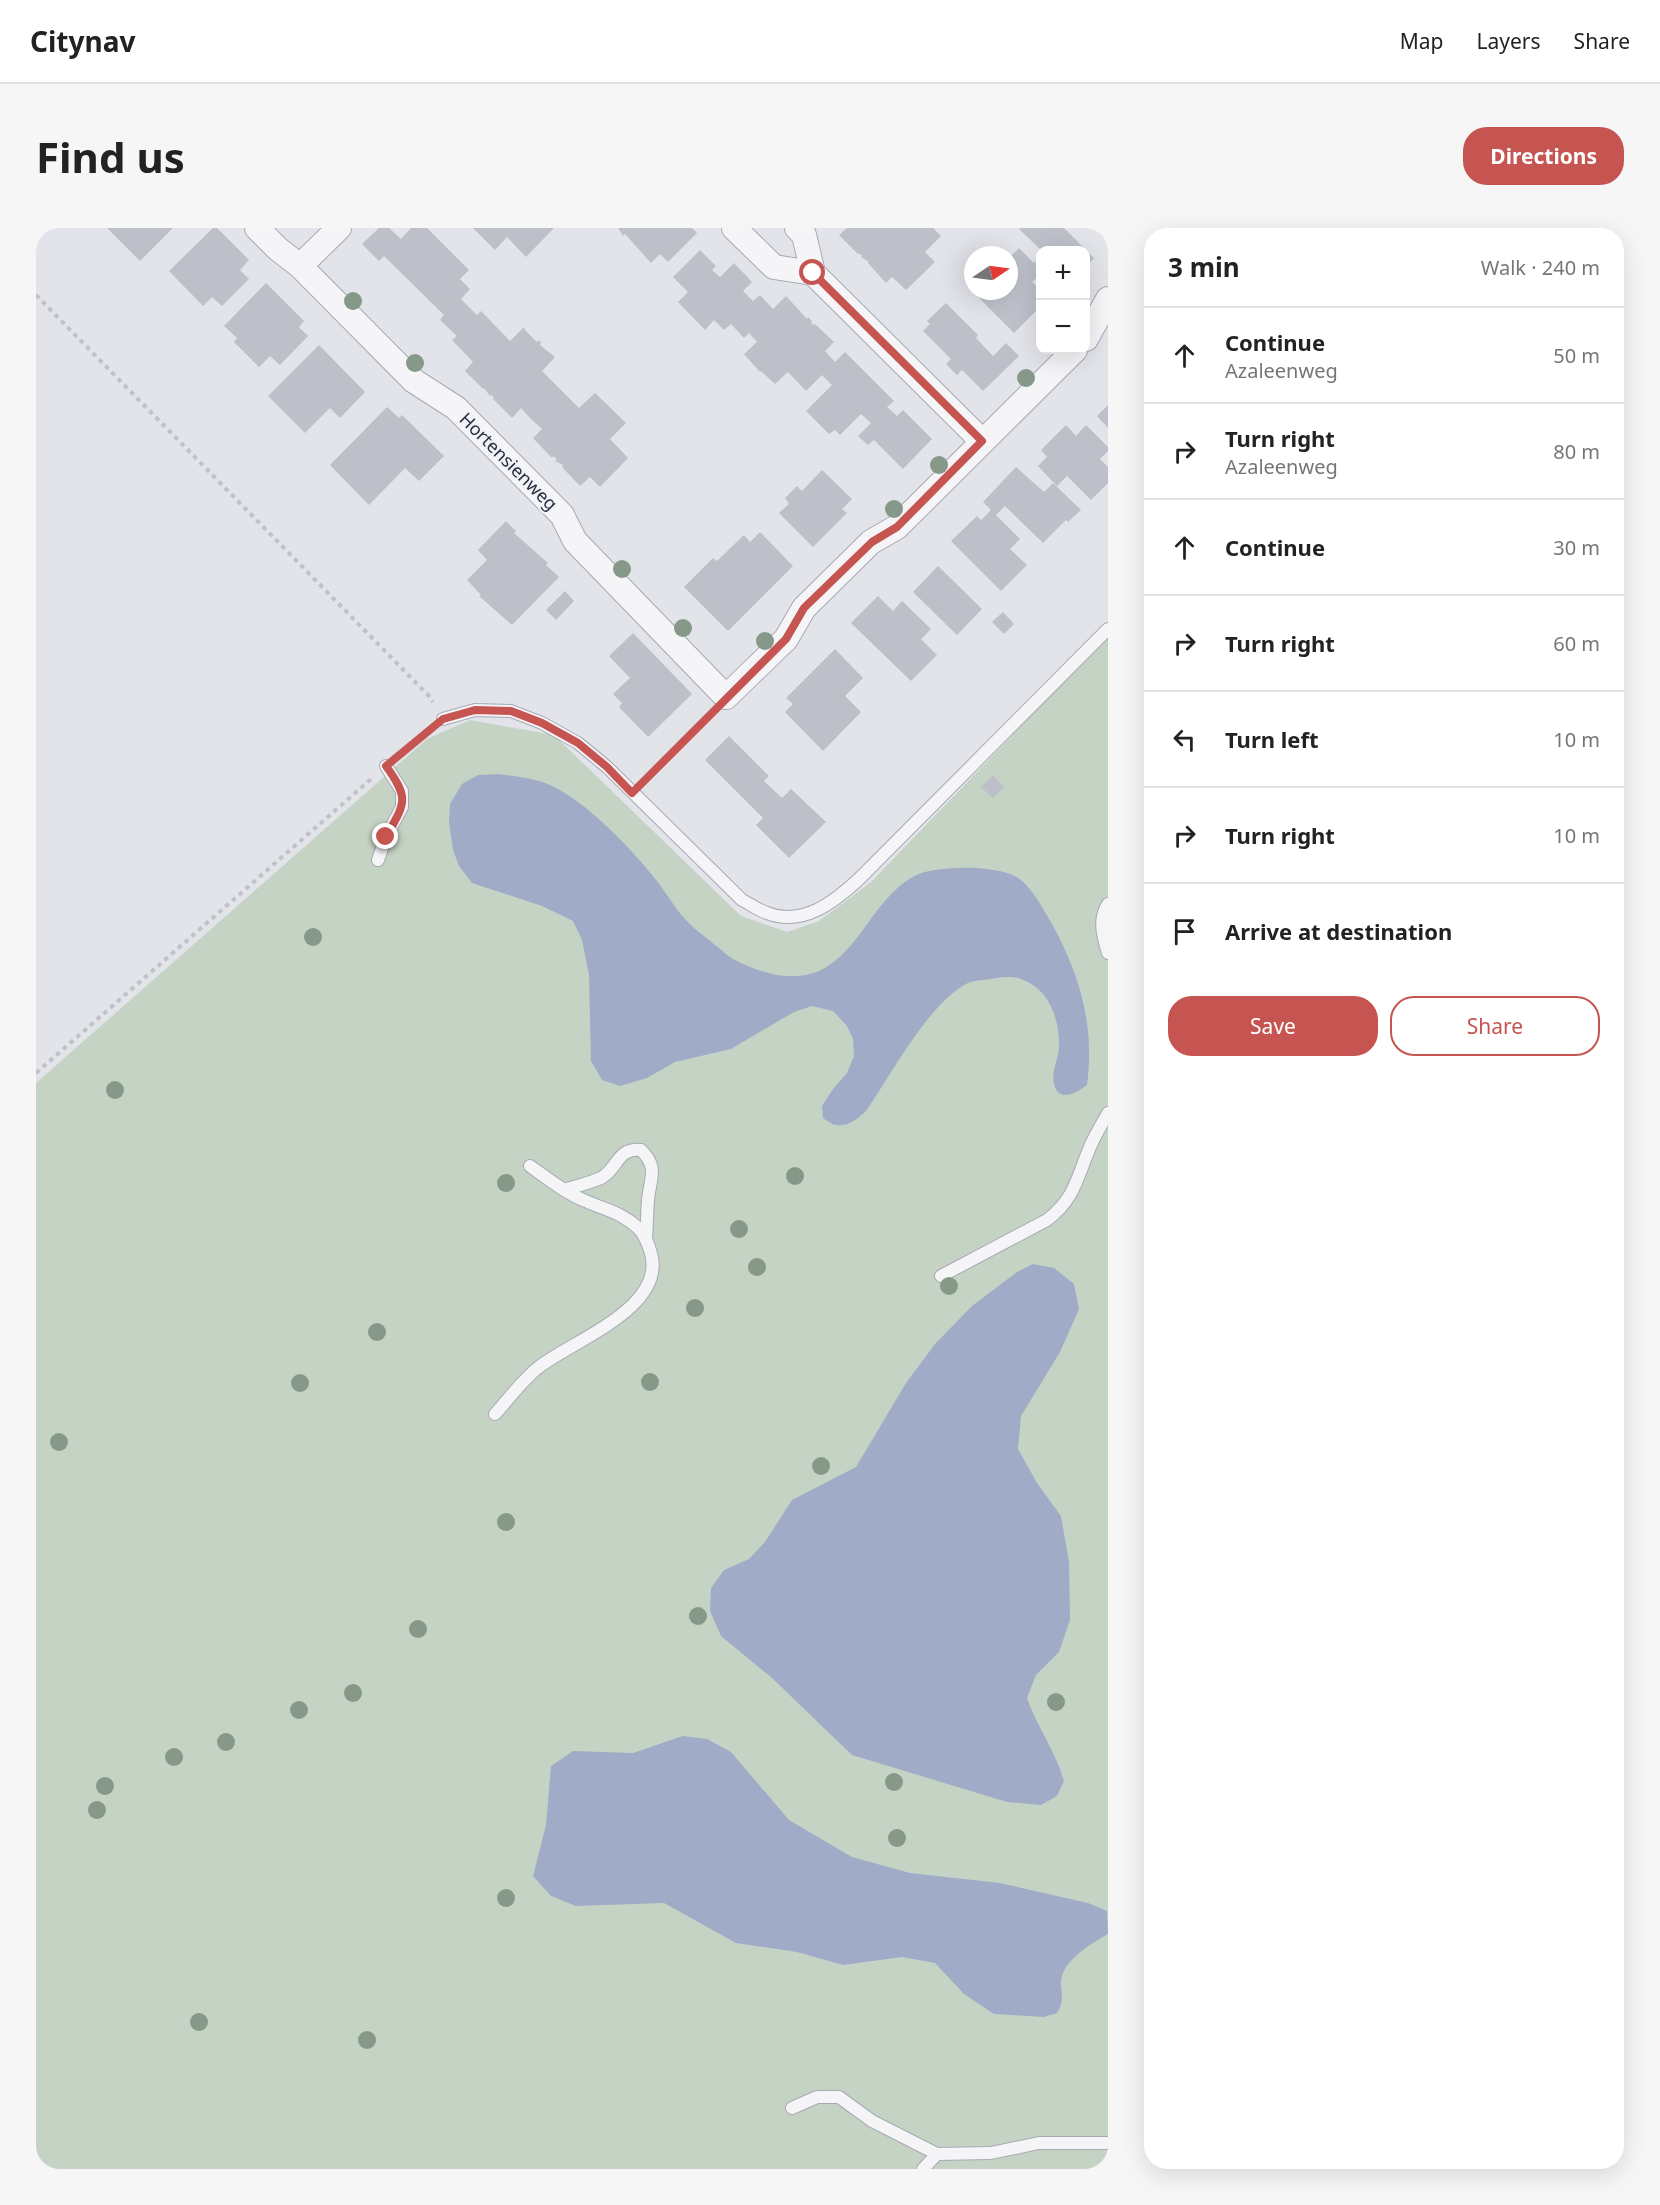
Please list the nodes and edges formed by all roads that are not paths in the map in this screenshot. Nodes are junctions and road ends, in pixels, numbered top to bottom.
1 (257, 228) edge
2 (339, 228) edge
3 (734, 228) edge
4 (796, 228) edge
5 (300, 266) junction
6 (813, 273) junction
7 (1108, 299) edge
8 (1090, 332) edge
9 (1071, 354) edge
10 (982, 441) junction
11 (1108, 629) edge
12 (443, 719) road end
13 (386, 766) road end
14 (378, 860) dead end
15 (1108, 904) edge
16 (1108, 953) edge
17 (1108, 1113) edge
18 (530, 1166) dead end
19 (564, 1190) junction
20 (646, 1239) junction
21 (941, 1276) dead end
22 (495, 1414) dead end
23 (792, 2108) dead end
24 (1108, 2143) edge
25 (937, 2154) junction
26 (923, 2169) edge

1 - 5 street, Hortensienweg
2 - 5 street
3 - 6 street
4 - 6 street
5 - 10 street, Hortensienweg
6 - 10 street
7 - 8 street
9 - 10 street
11 - 12 lane
13 - 14 lane
15 - 16 lane
17 - 21 lane
18 - 19 lane
19 - 20 lane
19 - 20 lane
20 - 22 lane
23 - 25 lane
24 - 25 lane
25 - 26 lane

